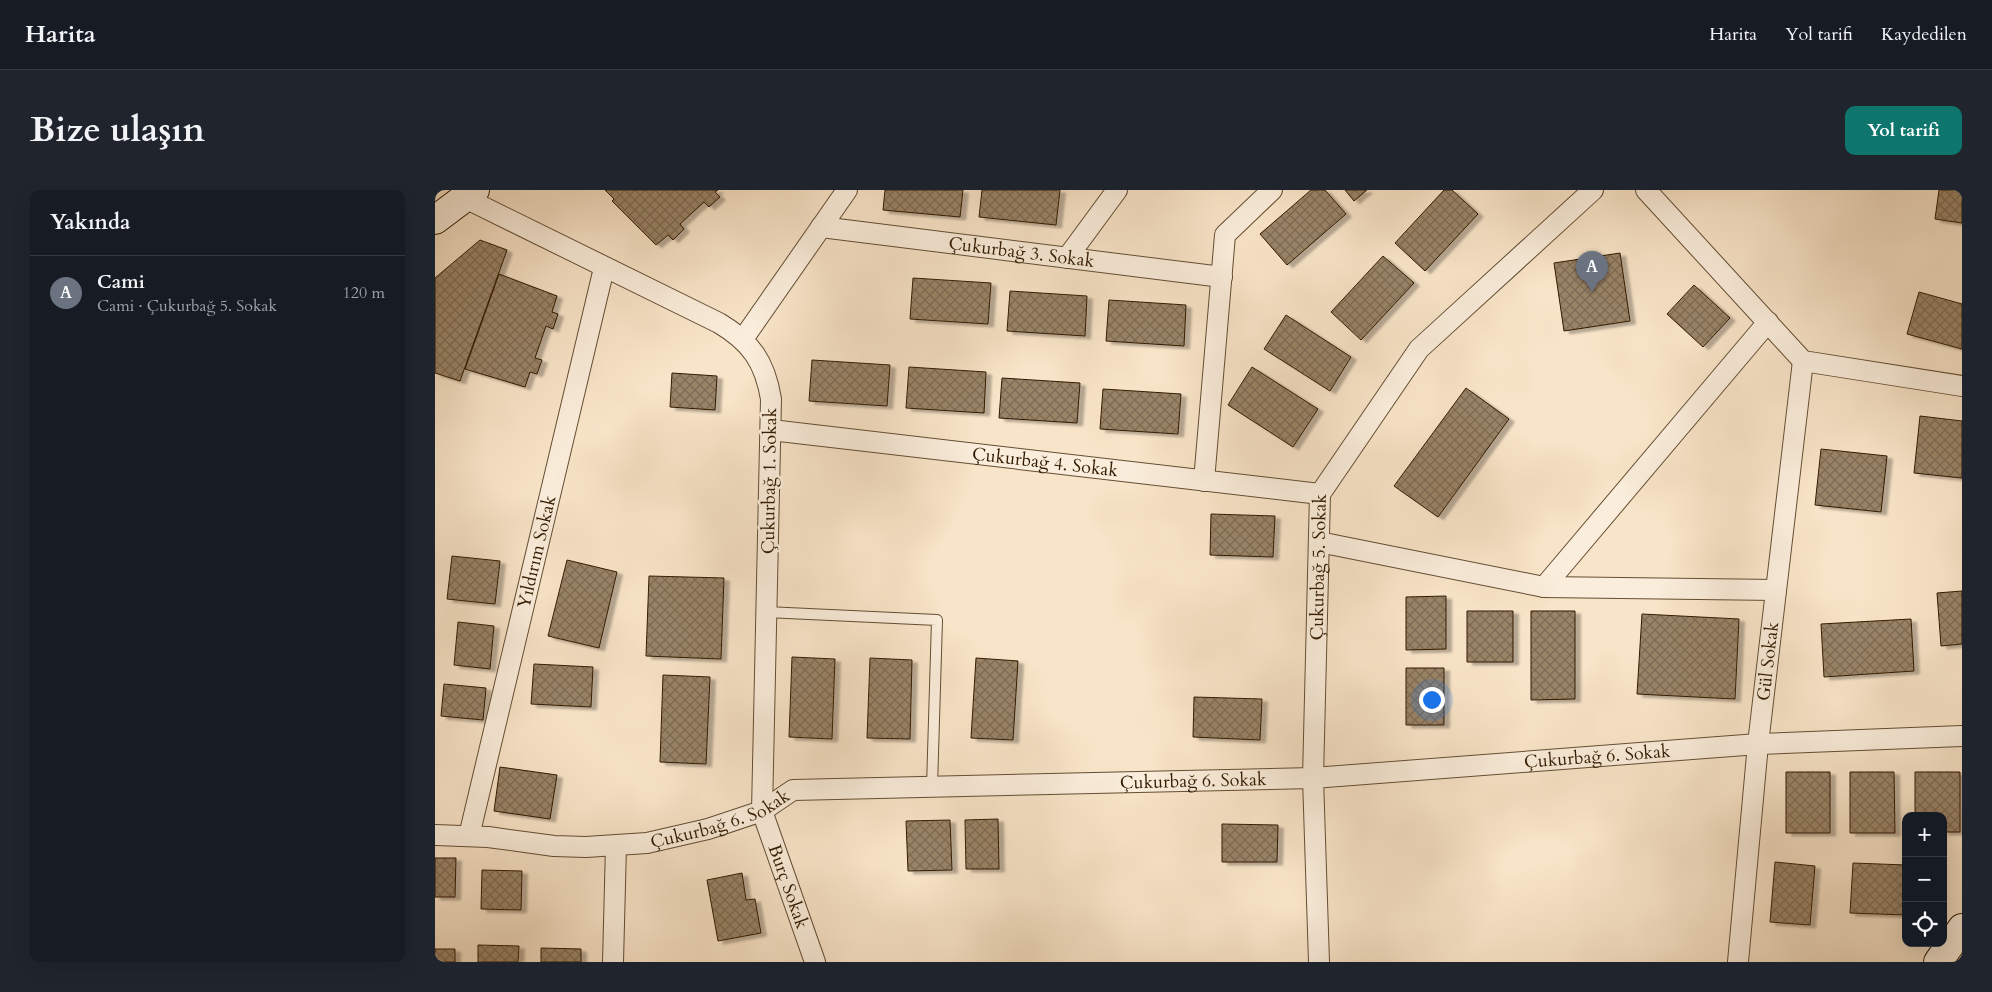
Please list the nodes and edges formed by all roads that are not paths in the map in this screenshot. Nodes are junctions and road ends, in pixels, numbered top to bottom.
1 (847, 190) edge
2 (1117, 190) edge
3 (1272, 190) edge
4 (1593, 190) edge
5 (1646, 190) edge
6 (470, 194) edge
7 (435, 220) edge
8 (821, 227) junction
9 (1067, 258) junction
10 (604, 268) junction
11 (1221, 277) junction
12 (1768, 322) junction
13 (743, 340) junction
14 (1803, 361) junction
15 (1962, 386) edge
16 (771, 430) junction
17 (1204, 481) junction
18 (1320, 494) junction
19 (1319, 542) junction
20 (1544, 587) junction
21 (1776, 590) junction
22 (766, 612) junction
23 (1962, 736) edge
24 (1758, 744) junction
25 (1313, 778) junction
26 (932, 786) junction
27 (762, 812) junction
28 (435, 835) edge
29 (469, 836) junction
30 (616, 846) junction
31 (1962, 928) edge
32 (613, 962) edge
33 (815, 962) edge
34 (1319, 962) edge
35 (1737, 962) edge
36 (1938, 962) edge

1 - 8 street
2 - 9 street
3 - 11 street
4 - 18 street, Çukurbağ 5. Sokak
5 - 12 street
6 - 7 street
6 - 10 street, Çukurbağ 1. Sokak
8 - 9 street, Çukurbağ 3. Sokak
8 - 13 street
9 - 11 street, Çukurbağ 3. Sokak
10 - 13 street, Çukurbağ 1. Sokak
10 - 29 street, Yıldırım Sokak
11 - 17 street
12 - 14 street
12 - 20 street
13 - 16 street, Çukurbağ 1. Sokak
14 - 15 street
14 - 21 street, Gül Sokak
16 - 17 street, Çukurbağ 4. Sokak
16 - 22 street, Çukurbağ 1. Sokak
17 - 18 street, Çukurbağ 4. Sokak
18 - 19 street, Çukurbağ 5. Sokak
19 - 20 street
19 - 25 street, Çukurbağ 5. Sokak
20 - 21 street
21 - 24 street, Gül Sokak
22 - 26 lane
22 - 27 street, Çukurbağ 1. Sokak
23 - 24 street, Çukurbağ 6. Sokak
24 - 25 street, Çukurbağ 6. Sokak
24 - 35 street, Gül Sokak
25 - 26 street, Çukurbağ 6. Sokak
25 - 34 street, Çukurbağ 5. Sokak
26 - 27 street, Çukurbağ 6. Sokak
27 - 30 street, Çukurbağ 6. Sokak
27 - 33 street, Burç Sokak
28 - 29 street, Çukurbağ 6. Sokak
29 - 30 street, Çukurbağ 6. Sokak
30 - 32 street
31 - 36 street

